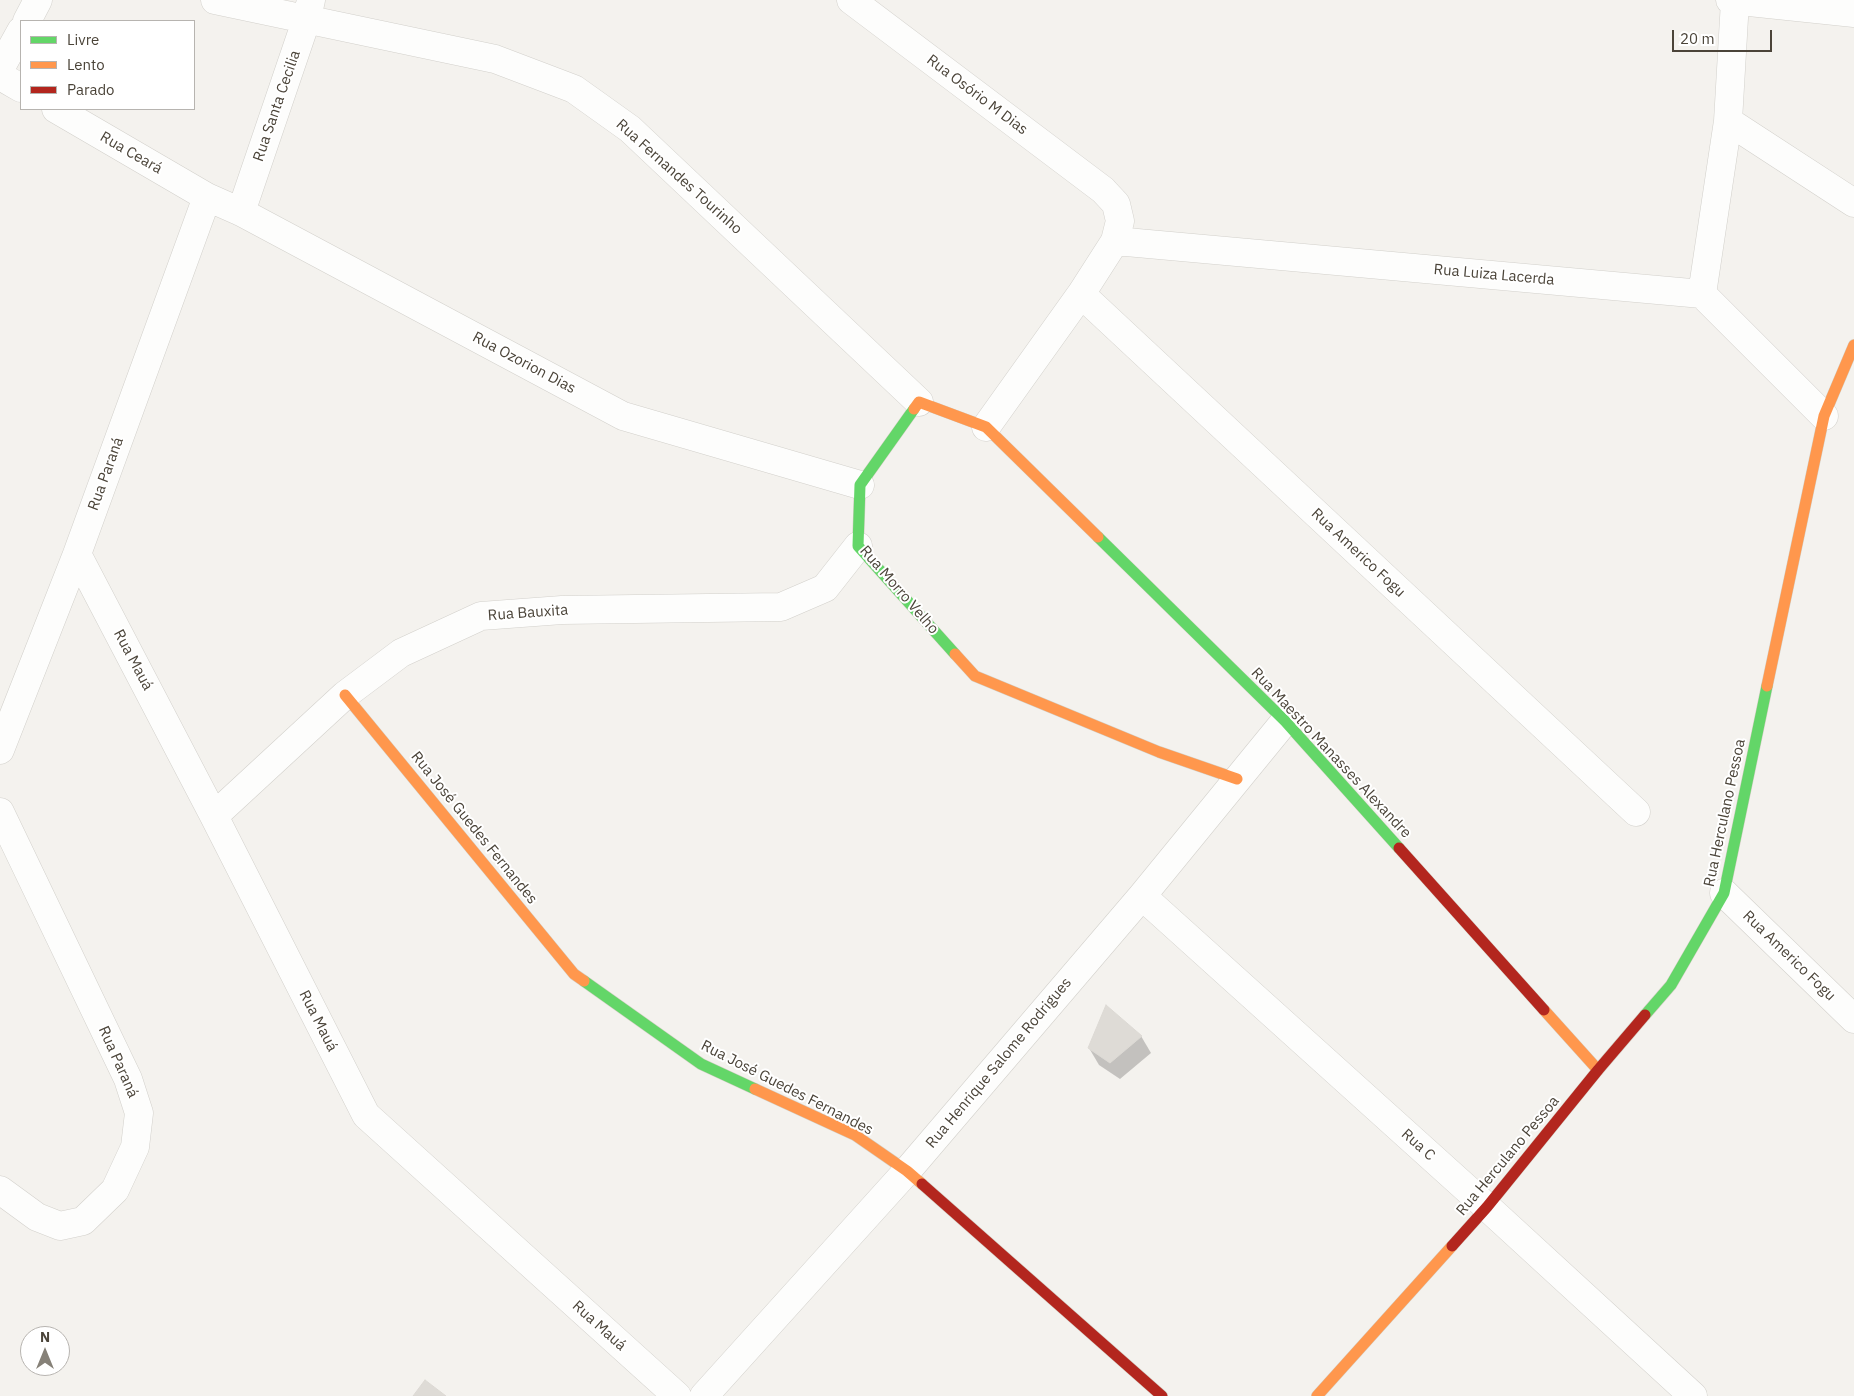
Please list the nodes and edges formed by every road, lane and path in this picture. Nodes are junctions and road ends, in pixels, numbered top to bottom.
1 (38, 0) edge
2 (215, 0) edge
3 (851, 0) edge
4 (1730, 0) edge
5 (1735, 1) edge
6 (309, 9) edge
7 (1854, 13) edge
8 (27, 20) edge
9 (20, 33) edge
10 (0, 70) edge
11 (0, 76) edge
12 (20, 87) edge
13 (58, 110) edge
14 (1728, 121) junction
15 (206, 197) junction
16 (1854, 203) edge
17 (241, 212) junction
18 (1114, 241) junction
19 (1081, 294) junction
20 (1702, 294) junction
21 (1854, 345) edge
22 (919, 402) junction
23 (1824, 416) junction
24 (986, 427) junction
25 (860, 485) junction
26 (858, 546) junction
27 (77, 554) junction
28 (345, 695) junction
29 (1285, 721) junction
30 (0, 750) edge
31 (1237, 779) junction
32 (0, 812) edge
33 (1636, 812) dead end
34 (214, 816) junction
35 (1724, 893) junction
36 (1142, 896) junction
37 (1854, 1019) edge
38 (1598, 1070) junction
39 (907, 1171) junction
40 (0, 1190) edge
41 (1487, 1207) junction
42 (677, 1396) edge
43 (704, 1396) edge
44 (1162, 1396) edge
45 (1317, 1396) edge
46 (1692, 1396) edge

1 - 8 street
2 - 6 street, Rua Fernandes Tourinho
3 - 18 street, Rua Osório M Dias
4 - 5 street
5 - 7 street
5 - 14 street
6 - 17 street, Rua Santa Cecilia
6 - 22 street, Rua Fernandes Tourinho
9 - 10 street
11 - 12 street
13 - 15 street, Rua Ceará
14 - 16 street
14 - 20 street
15 - 17 street, Rua Ozorion Dias
15 - 27 street, Rua Paraná
17 - 25 street, Rua Ozorion Dias
18 - 19 street
18 - 20 street, Rua Luiza Lacerda
19 - 24 street
19 - 33 street, Rua Americo Fogu
20 - 23 street
21 - 23 street, Rua Herculano Pessoa
22 - 24 street
22 - 25 street
23 - 35 street, Rua Herculano Pessoa
24 - 29 street, Rua Maestro Manasses Alexandre
25 - 26 street, Rua Morro Velho
26 - 28 street, Rua Bauxita
26 - 31 street, Rua Morro Velho
27 - 30 street, Rua Paraná
27 - 34 street, Rua Mauá
28 - 34 street, Rua Bauxita
28 - 39 street, Rua José Guedes Fernandes
29 - 31 street, Rua Henrique Salome Rodrigues
29 - 38 street, Rua Maestro Manasses Alexandre
31 - 36 street, Rua Henrique Salome Rodrigues
32 - 40 street, Rua Paraná
34 - 42 street, Rua Mauá
35 - 37 street, Rua Americo Fogu
35 - 38 street, Rua Herculano Pessoa
36 - 39 street, Rua Henrique Salome Rodrigues
36 - 41 street, Rua C
38 - 41 street, Rua Herculano Pessoa
39 - 43 street, Rua Henrique Salome Rodrigues
39 - 44 street, Rua José Guedes Fernandes
41 - 45 street, Rua Herculano Pessoa
41 - 46 street, Rua C

